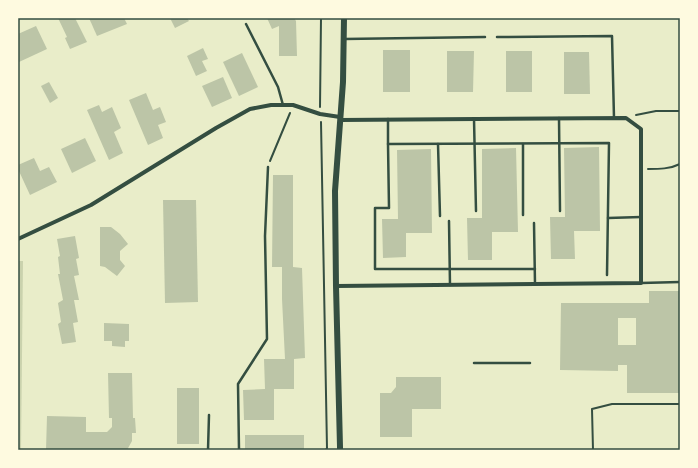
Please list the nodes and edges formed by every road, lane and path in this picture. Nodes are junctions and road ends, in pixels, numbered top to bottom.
1 (321, 18) edge
2 (344, 18) edge
3 (246, 24) dead end
4 (485, 37) dead end
5 (497, 37) dead end
6 (344, 39) junction
7 (283, 105) junction
8 (293, 106) junction
9 (680, 111) edge
10 (320, 114) junction
11 (340, 118) junction
12 (559, 118) junction
13 (614, 118) junction
14 (626, 118) junction
15 (388, 119) junction
16 (474, 119) junction
17 (388, 144) junction
18 (438, 144) junction
19 (475, 144) junction
20 (523, 144) junction
21 (559, 144) junction
22 (680, 164) edge
23 (268, 167) joint
24 (641, 170) junction
25 (476, 210) dead end
26 (560, 211) dead end
27 (523, 215) dead end
28 (440, 216) dead end
29 (608, 218) junction
30 (641, 218) junction
31 (449, 221) dead end
32 (534, 223) dead end
33 (18, 239) edge
34 (450, 269) junction
35 (535, 269) junction
36 (607, 275) dead end
37 (680, 282) edge
38 (641, 283) junction
39 (535, 284) junction
40 (450, 285) junction
41 (336, 286) junction
42 (474, 362) dead end
43 (530, 363) dead end
44 (680, 404) edge
45 (209, 415) dead end
46 (340, 449) edge
47 (208, 450) edge
48 (239, 450) edge
49 (326, 450) edge
50 (593, 450) edge

1 - 10 path
2 - 6 street
3 - 7 lane
4 - 6 lane
5 - 13 lane
6 - 11 street
7 - 8 street
7 - 33 street
8 - 10 street
8 - 23 path
9 - 14 path
10 - 11 street
10 - 49 path
11 - 15 street
11 - 41 street
12 - 13 street
12 - 16 street
12 - 21 lane
13 - 14 street
14 - 24 street
15 - 16 street
15 - 17 lane
16 - 19 lane
17 - 18 lane
17 - 34 lane
18 - 19 lane
18 - 28 lane
19 - 20 lane
19 - 25 lane
20 - 21 lane
20 - 27 lane
21 - 26 lane
21 - 29 lane
22 - 24 path
23 - 48 lane
24 - 30 street
29 - 30 lane
29 - 36 lane
30 - 38 street
31 - 34 lane
32 - 35 lane
34 - 35 lane
34 - 40 lane
35 - 39 lane
37 - 38 lane
38 - 39 street
39 - 40 street
40 - 41 street
41 - 46 street
42 - 43 lane
44 - 50 path
45 - 47 lane

